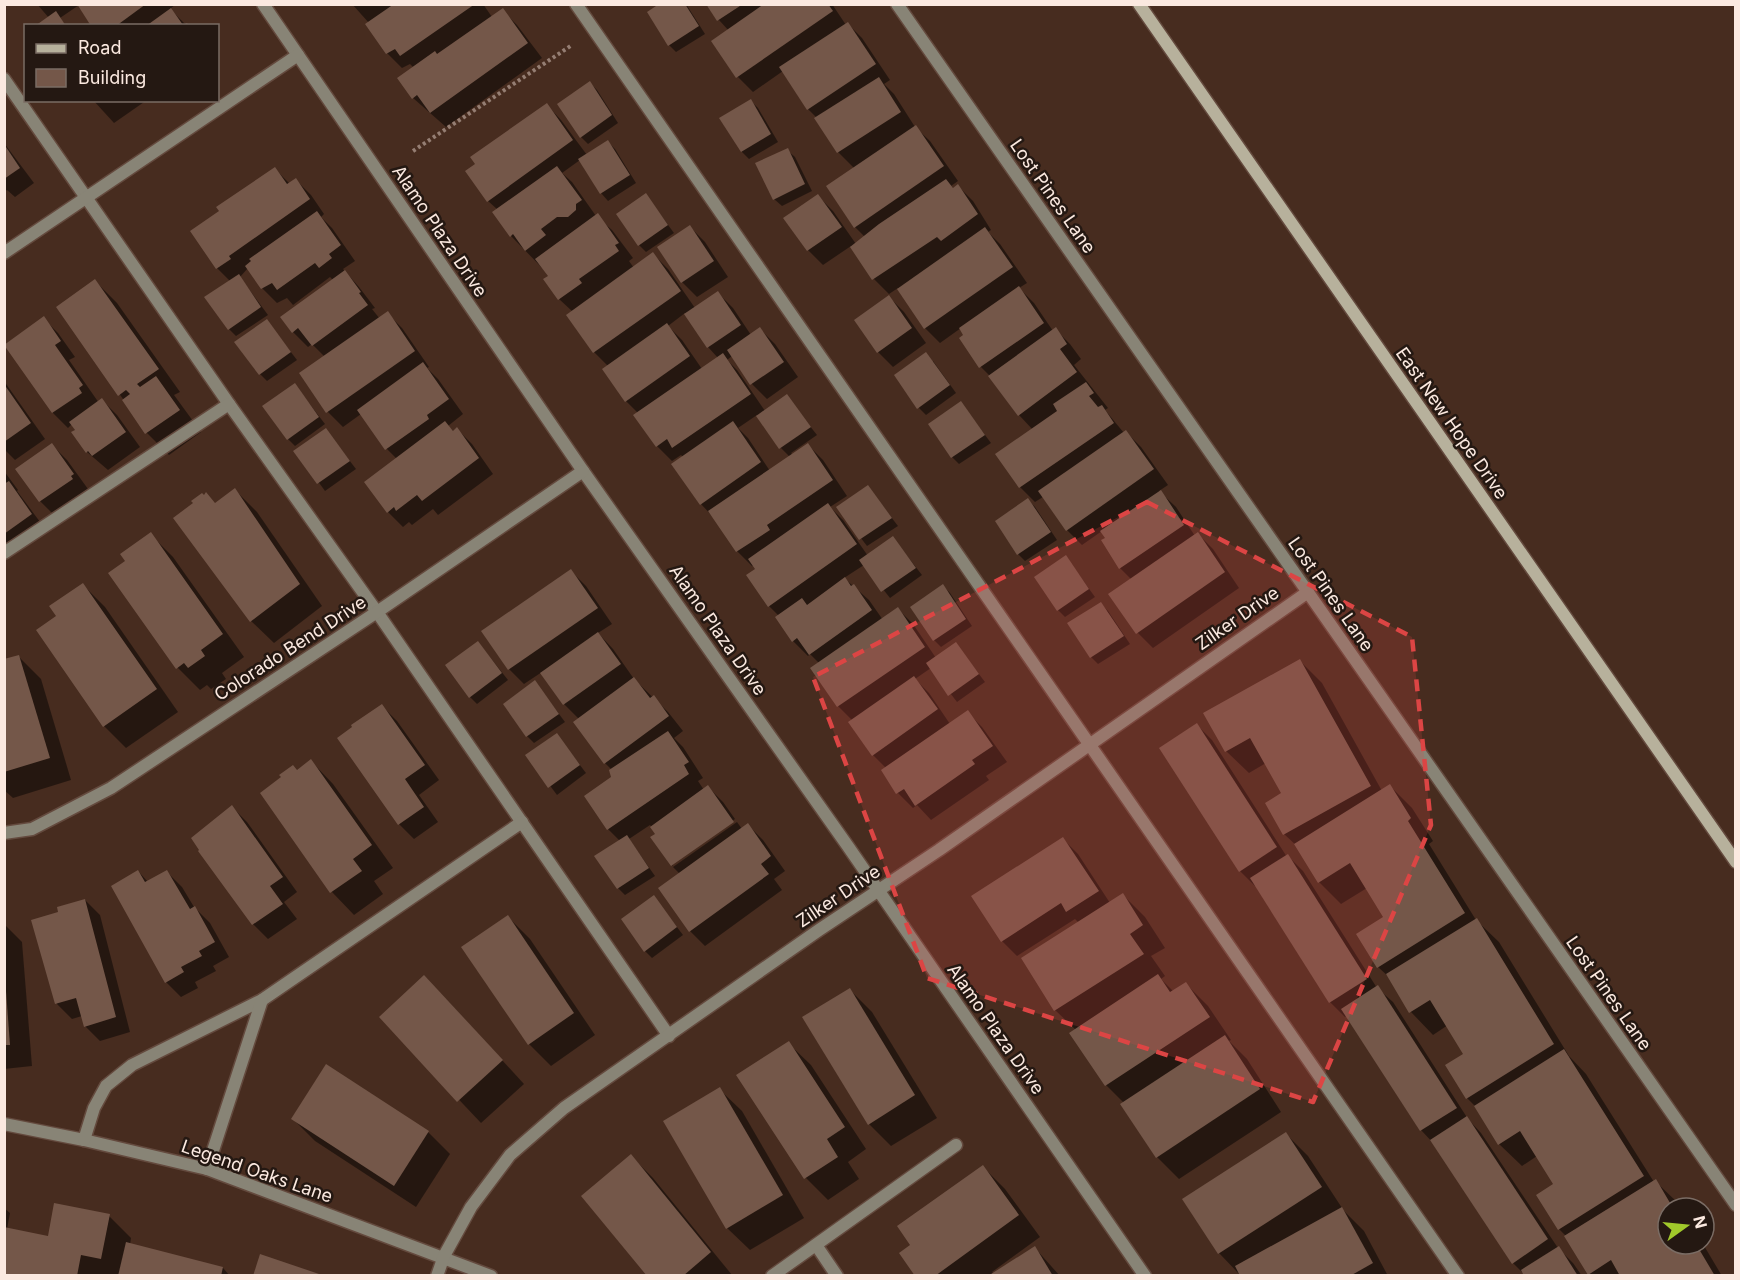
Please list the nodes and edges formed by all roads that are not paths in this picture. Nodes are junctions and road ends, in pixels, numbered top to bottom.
1 (263, 4) edge
2 (576, 4) edge
3 (897, 4) edge
4 (1139, 4) edge
5 (298, 55) junction
6 (4, 79) edge
7 (86, 198) junction
8 (4, 253) edge
9 (229, 404) junction
10 (583, 471) junction
11 (4, 552) edge
12 (1308, 592) junction
13 (377, 612) junction
14 (1090, 744) junction
15 (522, 822) junction
16 (4, 833) edge
17 (1736, 862) edge
18 (878, 890) junction
19 (262, 1000) junction
20 (669, 1036) junction
21 (4, 1125) edge
22 (84, 1140) junction
23 (956, 1145) dead end
24 (207, 1169) junction
25 (1736, 1205) edge
26 (816, 1245) junction
27 (444, 1256) junction
28 (437, 1275) edge
29 (491, 1275) edge
30 (772, 1275) edge
31 (837, 1275) edge
32 (1145, 1275) edge
33 (1458, 1275) edge

1 - 5 street, Alamo Plaza Drive
2 - 14 street
3 - 12 street, Lost Pines Lane
4 - 17 main road, East New Hope Drive
5 - 7 street
5 - 10 street, Alamo Plaza Drive
6 - 7 street
7 - 8 street
7 - 9 street
9 - 11 street
9 - 13 street
10 - 13 street, Colorado Bend Drive
10 - 18 street, Alamo Plaza Drive
12 - 14 street, Zilker Drive
12 - 25 street, Lost Pines Lane
13 - 15 street
13 - 16 street, Colorado Bend Drive
14 - 18 street, Zilker Drive
14 - 33 street
15 - 19 street
15 - 20 street
18 - 20 street, Zilker Drive
18 - 32 street, Alamo Plaza Drive
19 - 22 street
19 - 24 street
20 - 27 street, Zilker Drive
21 - 22 street, Legend Oaks Lane
22 - 24 street, Legend Oaks Lane
23 - 26 street
24 - 27 street, Legend Oaks Lane
26 - 30 street
26 - 31 street
27 - 28 street, Zilker Drive
27 - 29 street, Legend Oaks Lane

